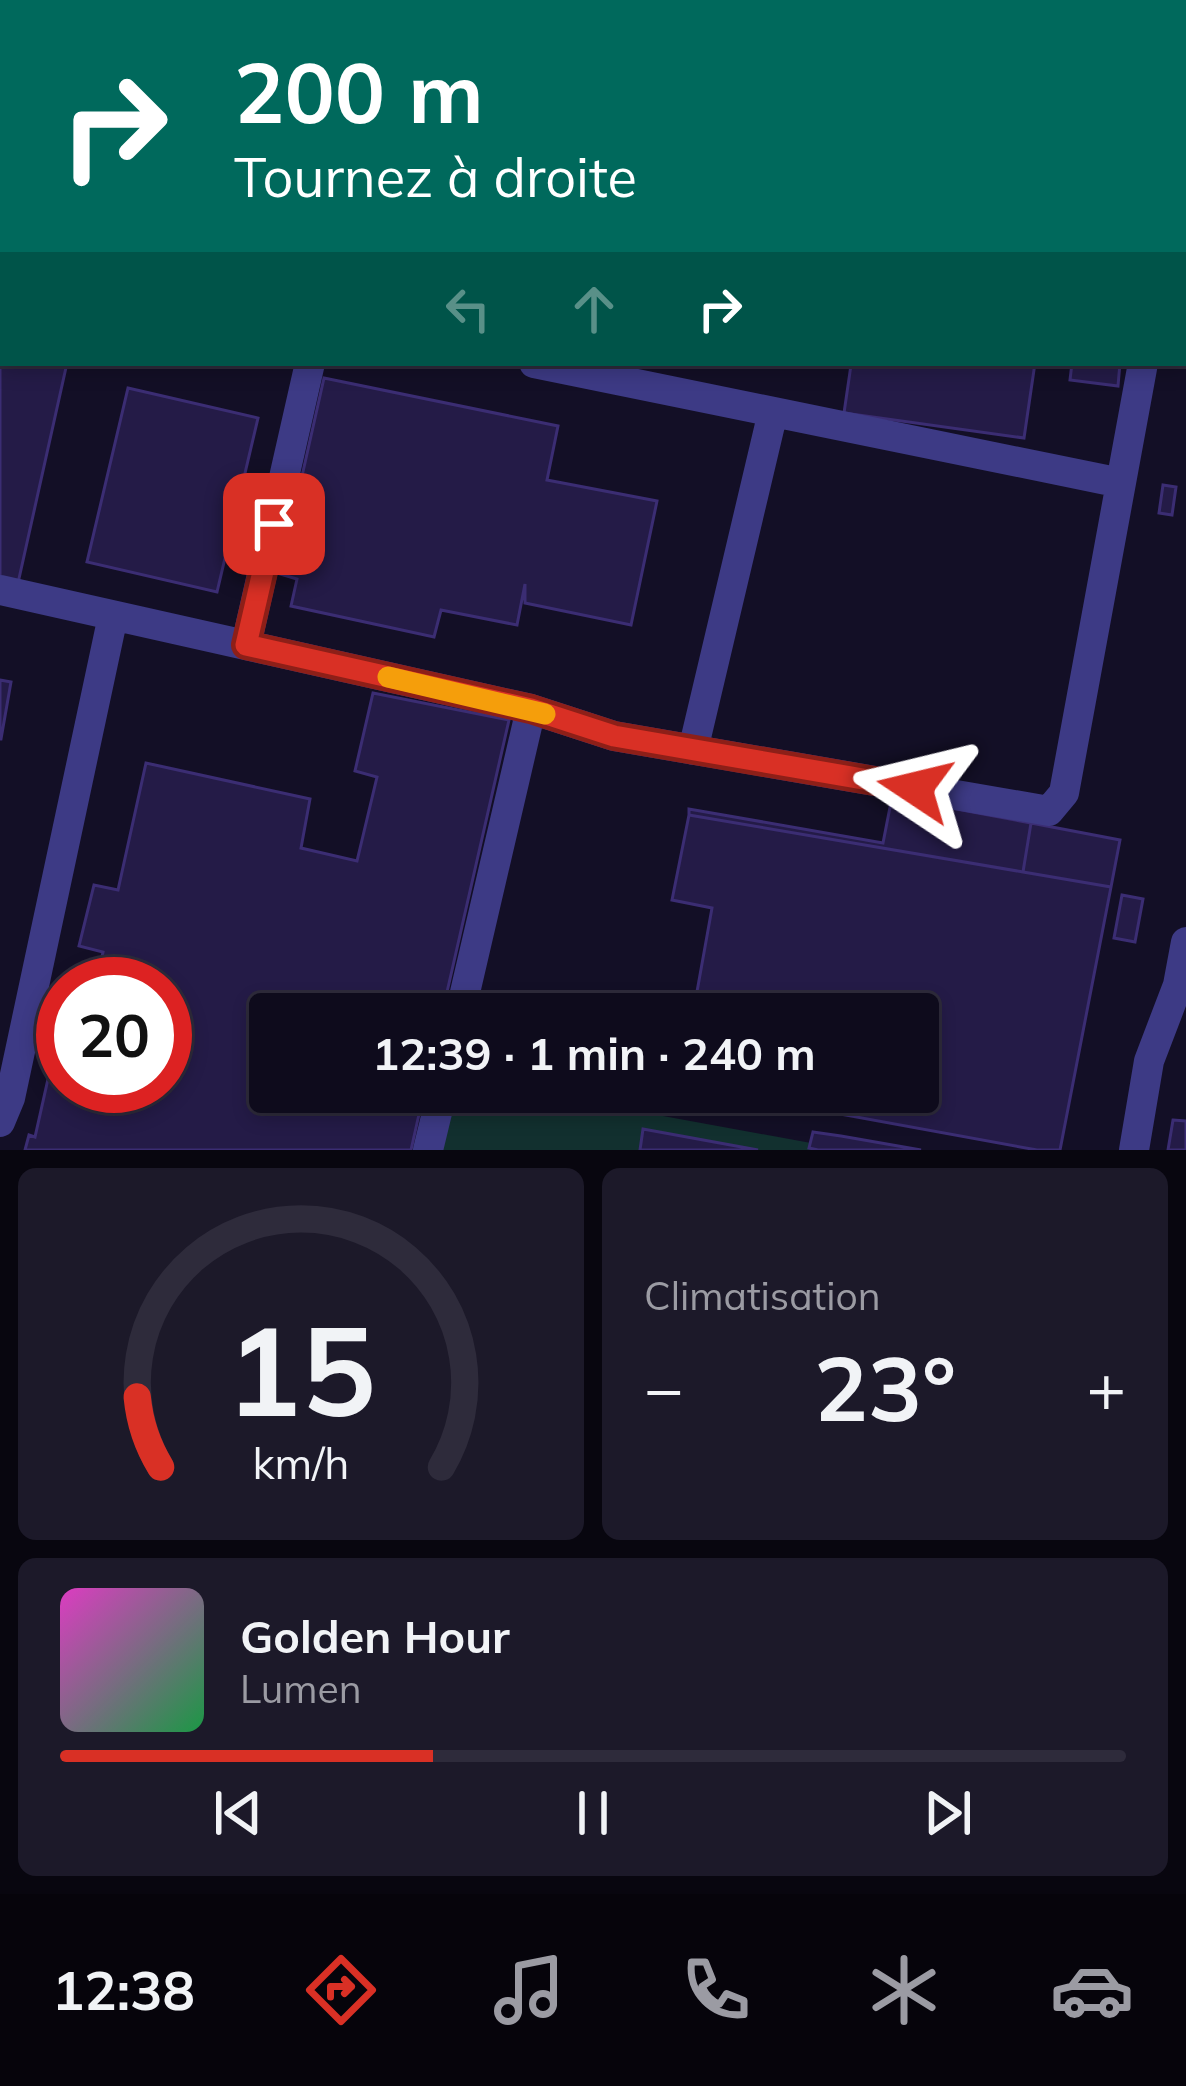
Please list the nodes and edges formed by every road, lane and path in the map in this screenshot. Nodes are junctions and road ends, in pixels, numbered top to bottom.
1 (309, 366) edge
2 (549, 366) edge
3 (1142, 366) edge
4 (773, 412) junction
5 (1121, 483) junction
6 (0, 590) edge
7 (113, 616) junction
8 (246, 645) junction
9 (531, 709) junction
10 (693, 750) junction
11 (1186, 942) edge
12 (465, 993) edge
13 (1174, 1024) edge
14 (437, 1113) edge
15 (0, 1122) edge
16 (428, 1150) edge
17 (1134, 1150) edge

1 - 8 street
2 - 4 street
3 - 5 street
4 - 5 street
4 - 10 street
5 - 10 street
6 - 7 street
7 - 8 street
7 - 15 street
8 - 9 street
9 - 10 street
9 - 12 street
11 - 13 street
13 - 17 street
14 - 16 street

